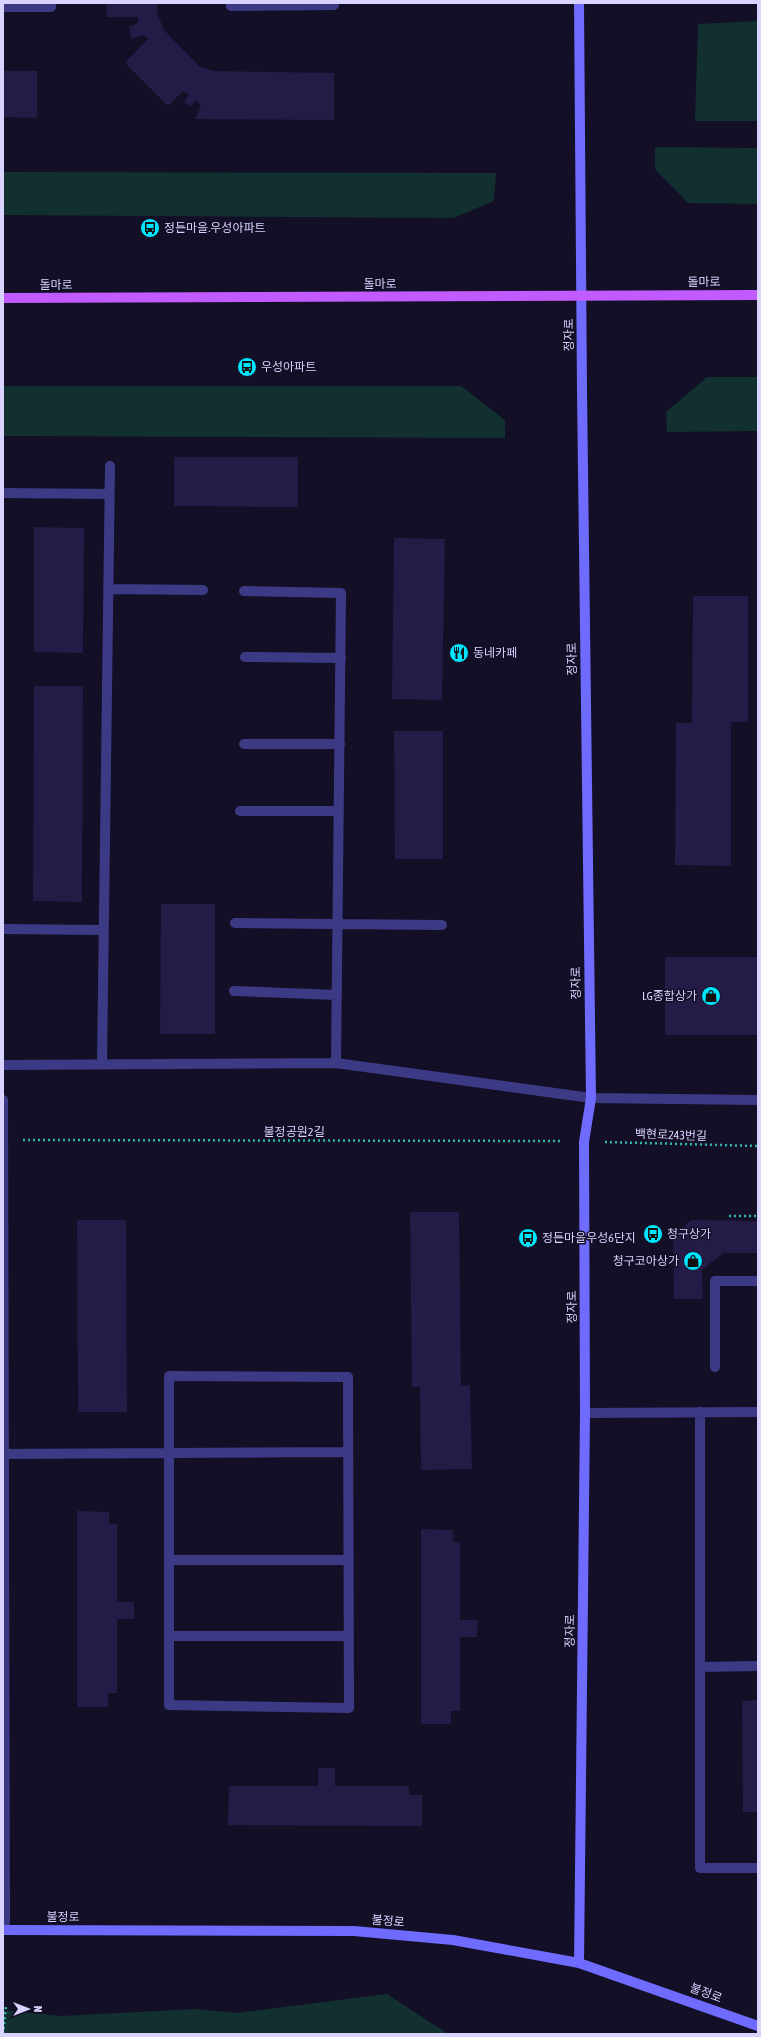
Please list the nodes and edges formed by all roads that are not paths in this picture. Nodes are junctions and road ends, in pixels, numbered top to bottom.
1 (51, 3) edge
2 (231, 3) edge
3 (334, 3) edge
4 (579, 3) edge
5 (3, 7) edge
6 (758, 295) edge
7 (582, 296) junction
8 (3, 298) edge
9 (110, 466) dead end
10 (3, 492) edge
11 (109, 494) junction
12 (108, 589) junction
13 (203, 590) dead end
14 (244, 591) dead end
15 (245, 657) dead end
16 (341, 658) junction
17 (244, 744) dead end
18 (340, 744) junction
19 (240, 811) dead end
20 (339, 811) junction
21 (235, 923) dead end
22 (338, 924) junction
23 (442, 925) dead end
24 (3, 929) edge
25 (104, 930) junction
26 (234, 992) dead end
27 (337, 995) junction
28 (336, 1063) junction
29 (102, 1064) junction
30 (3, 1065) edge
31 (591, 1098) junction
32 (3, 1100) edge
33 (758, 1100) edge
34 (758, 1281) edge
35 (715, 1368) dead end
36 (700, 1412) junction
37 (758, 1412) edge
38 (585, 1413) junction
39 (169, 1452) junction
40 (348, 1452) junction
41 (3, 1454) edge
42 (169, 1560) junction
43 (349, 1560) junction
44 (169, 1636) junction
45 (349, 1636) junction
46 (758, 1666) edge
47 (700, 1667) junction
48 (758, 1868) edge
49 (4, 1930) edge
50 (579, 1963) junction
51 (758, 2026) edge

1 - 5 lane
2 - 3 lane
4 - 7 street, 정자로
6 - 7 main road, 돌마로
7 - 8 main road, 돌마로
7 - 31 street, 정자로
9 - 11 lane
10 - 11 lane
11 - 12 lane
12 - 13 lane
12 - 25 lane
14 - 16 lane
15 - 16 lane
16 - 18 lane
17 - 18 lane
18 - 20 lane
19 - 20 lane
20 - 22 lane
21 - 22 lane
22 - 23 lane
22 - 27 lane
24 - 25 lane
25 - 29 lane
26 - 27 lane
27 - 28 lane
28 - 29 lane
28 - 31 lane
29 - 30 lane
31 - 33 lane
31 - 38 street, 정자로
32 - 41 lane
34 - 35 lane
36 - 37 lane
36 - 38 lane
36 - 47 lane
38 - 50 street, 정자로
39 - 40 lane
39 - 40 lane
39 - 41 lane
39 - 42 lane
40 - 43 lane
41 - 49 lane
42 - 43 lane
42 - 44 lane
43 - 45 lane
44 - 45 lane
44 - 45 lane
46 - 47 lane
47 - 48 lane
49 - 50 street, 불정로
50 - 51 street, 불정로

